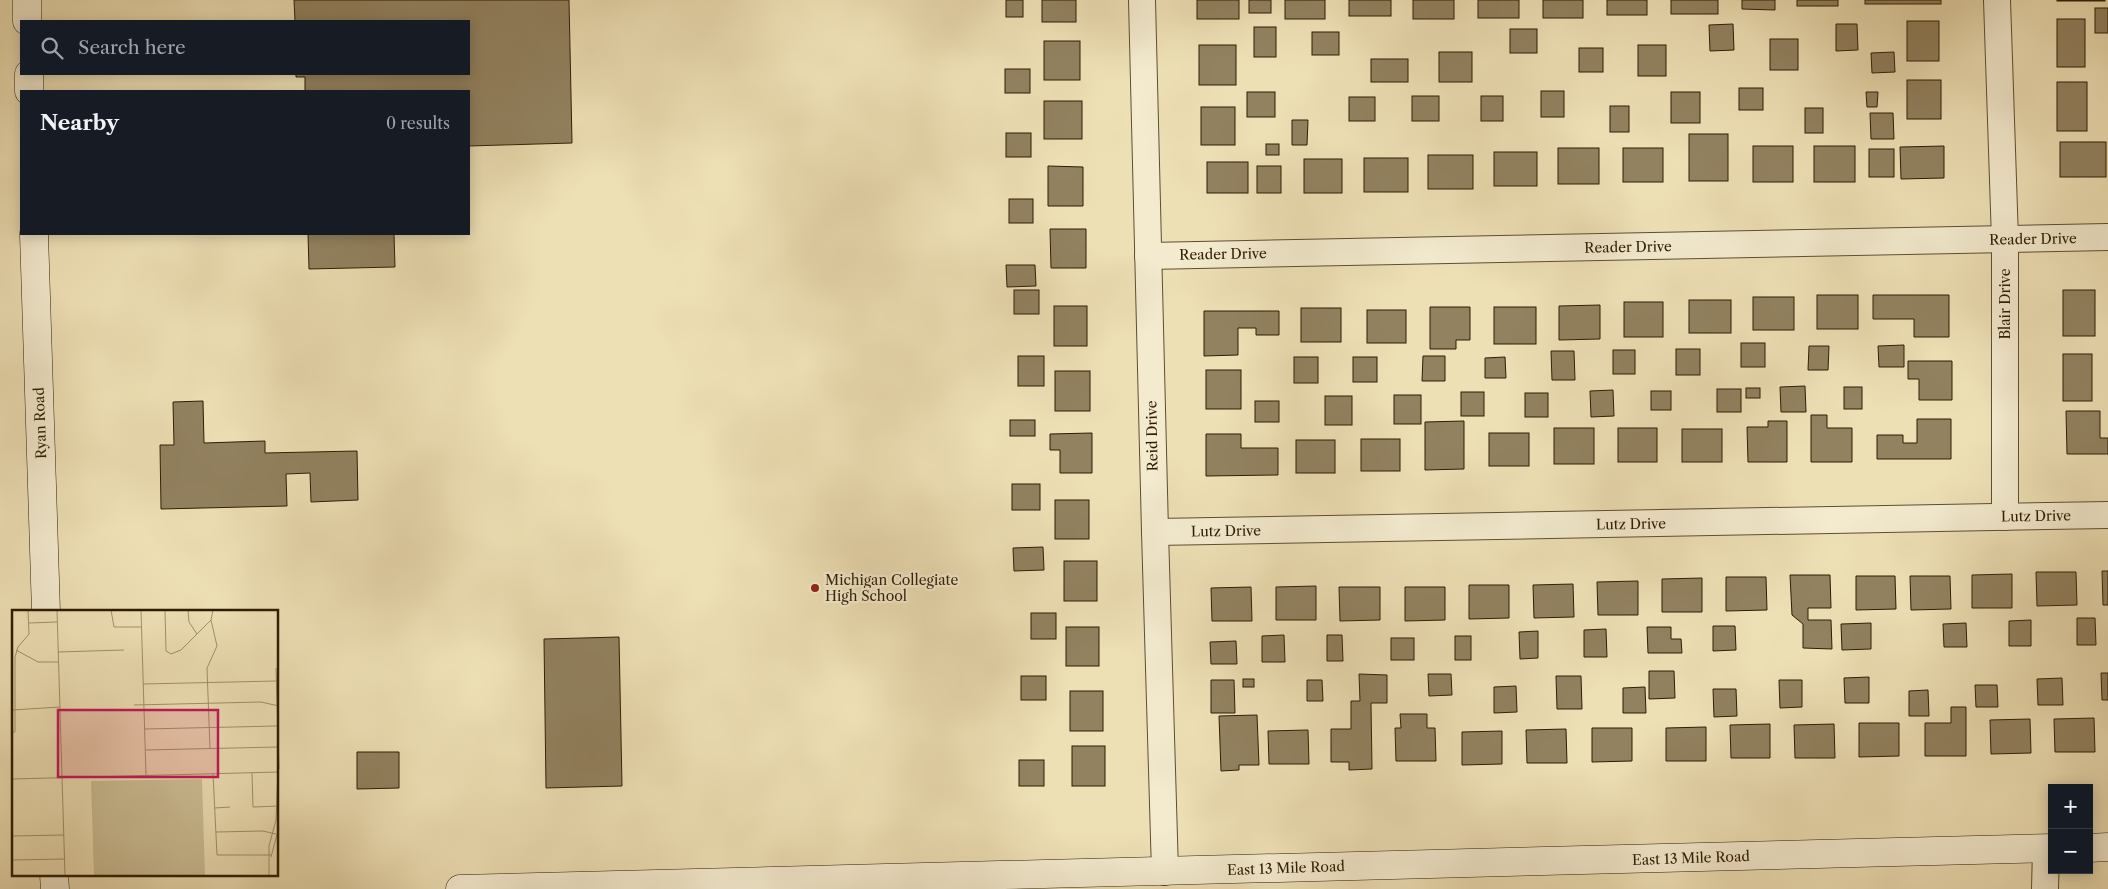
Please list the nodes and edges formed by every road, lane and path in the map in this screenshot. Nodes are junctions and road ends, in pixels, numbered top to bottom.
1 (26, 0) edge
2 (1142, 0) edge
3 (1997, 0) edge
4 (27, 20) edge
5 (29, 75) edge
6 (29, 90) edge
7 (34, 235) edge
8 (2108, 237) edge
9 (2005, 240) junction
10 (1148, 256) junction
11 (2108, 515) edge
12 (2004, 517) junction
13 (1155, 532) junction
14 (46, 610) edge
15 (2108, 847) edge
16 (2093, 848) edge
17 (2048, 849) edge
18 (2048, 859) edge
19 (1165, 872) junction
20 (54, 876) edge
21 (54, 889) edge
22 (460, 889) edge
23 (2045, 889) edge

1 - 4 main road
2 - 10 street, Reid Drive
3 - 9 street, Blair Drive
5 - 6 main road
7 - 14 main road, Ryan Road
8 - 9 street, Reader Drive
9 - 10 street, Reader Drive
9 - 12 street, Blair Drive
10 - 13 street, Reid Drive
11 - 12 street, Lutz Drive
12 - 13 street, Lutz Drive
13 - 19 street, Reid Drive
15 - 16 main road
17 - 19 main road, East 13 Mile Road
18 - 23 street
19 - 22 main road, East 13 Mile Road
20 - 21 main road

